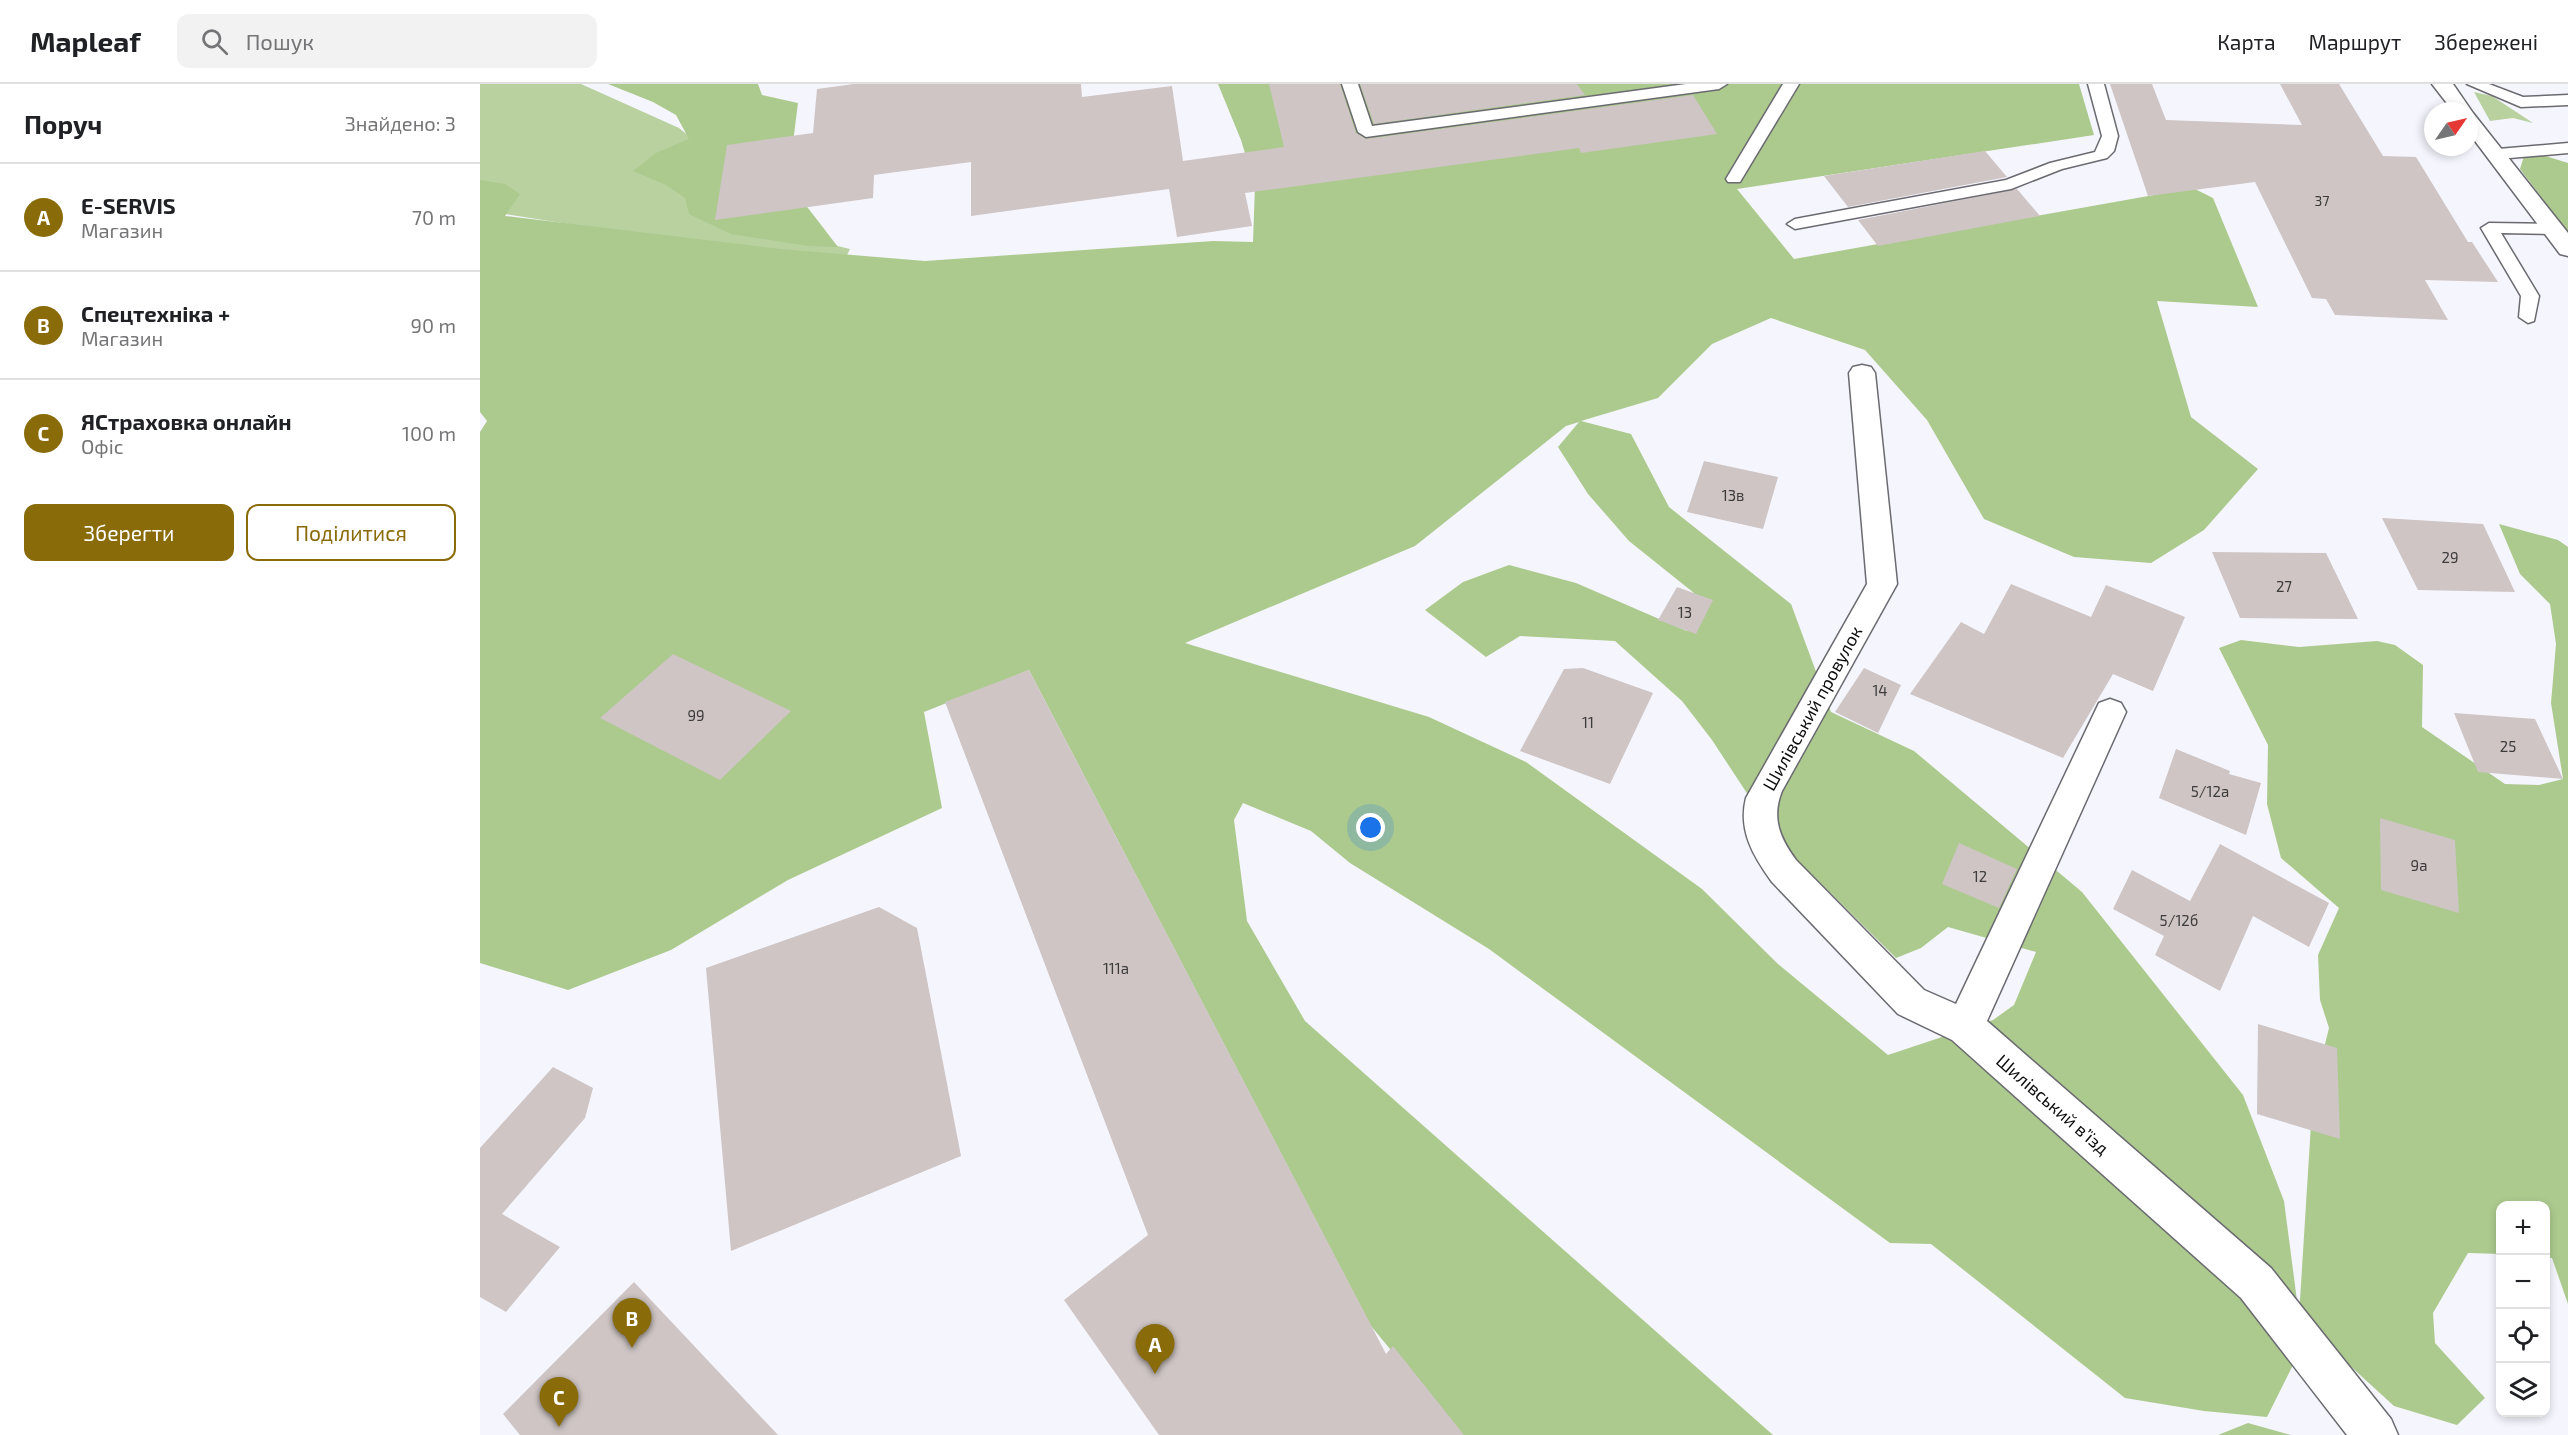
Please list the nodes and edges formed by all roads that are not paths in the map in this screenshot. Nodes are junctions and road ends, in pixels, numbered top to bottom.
1 (1350, 84) edge
2 (1719, 84) edge
3 (1791, 84) edge
4 (2096, 84) edge
5 (2442, 84) edge
6 (2475, 84) edge
7 (2568, 100) edge
8 (2457, 102) edge
9 (2478, 129) edge
10 (2568, 148) edge
11 (2498, 154) junction
12 (1734, 179) dead end
13 (1795, 224) dead end
14 (2553, 229) junction
15 (2568, 249) edge
16 (2528, 317) dead end
17 (1862, 373) dead end
18 (2109, 712) dead end
19 (1965, 1027) junction
20 (2375, 1435) edge

1 - 2 lane
3 - 12 lane
4 - 13 lane
5 - 8 street
6 - 7 lane
9 - 11 street
10 - 11 lane
11 - 14 street
14 - 15 street
14 - 16 lane
17 - 19 street, Шилівський провулок
18 - 19 street
19 - 20 street, Шилівський в’їзд

